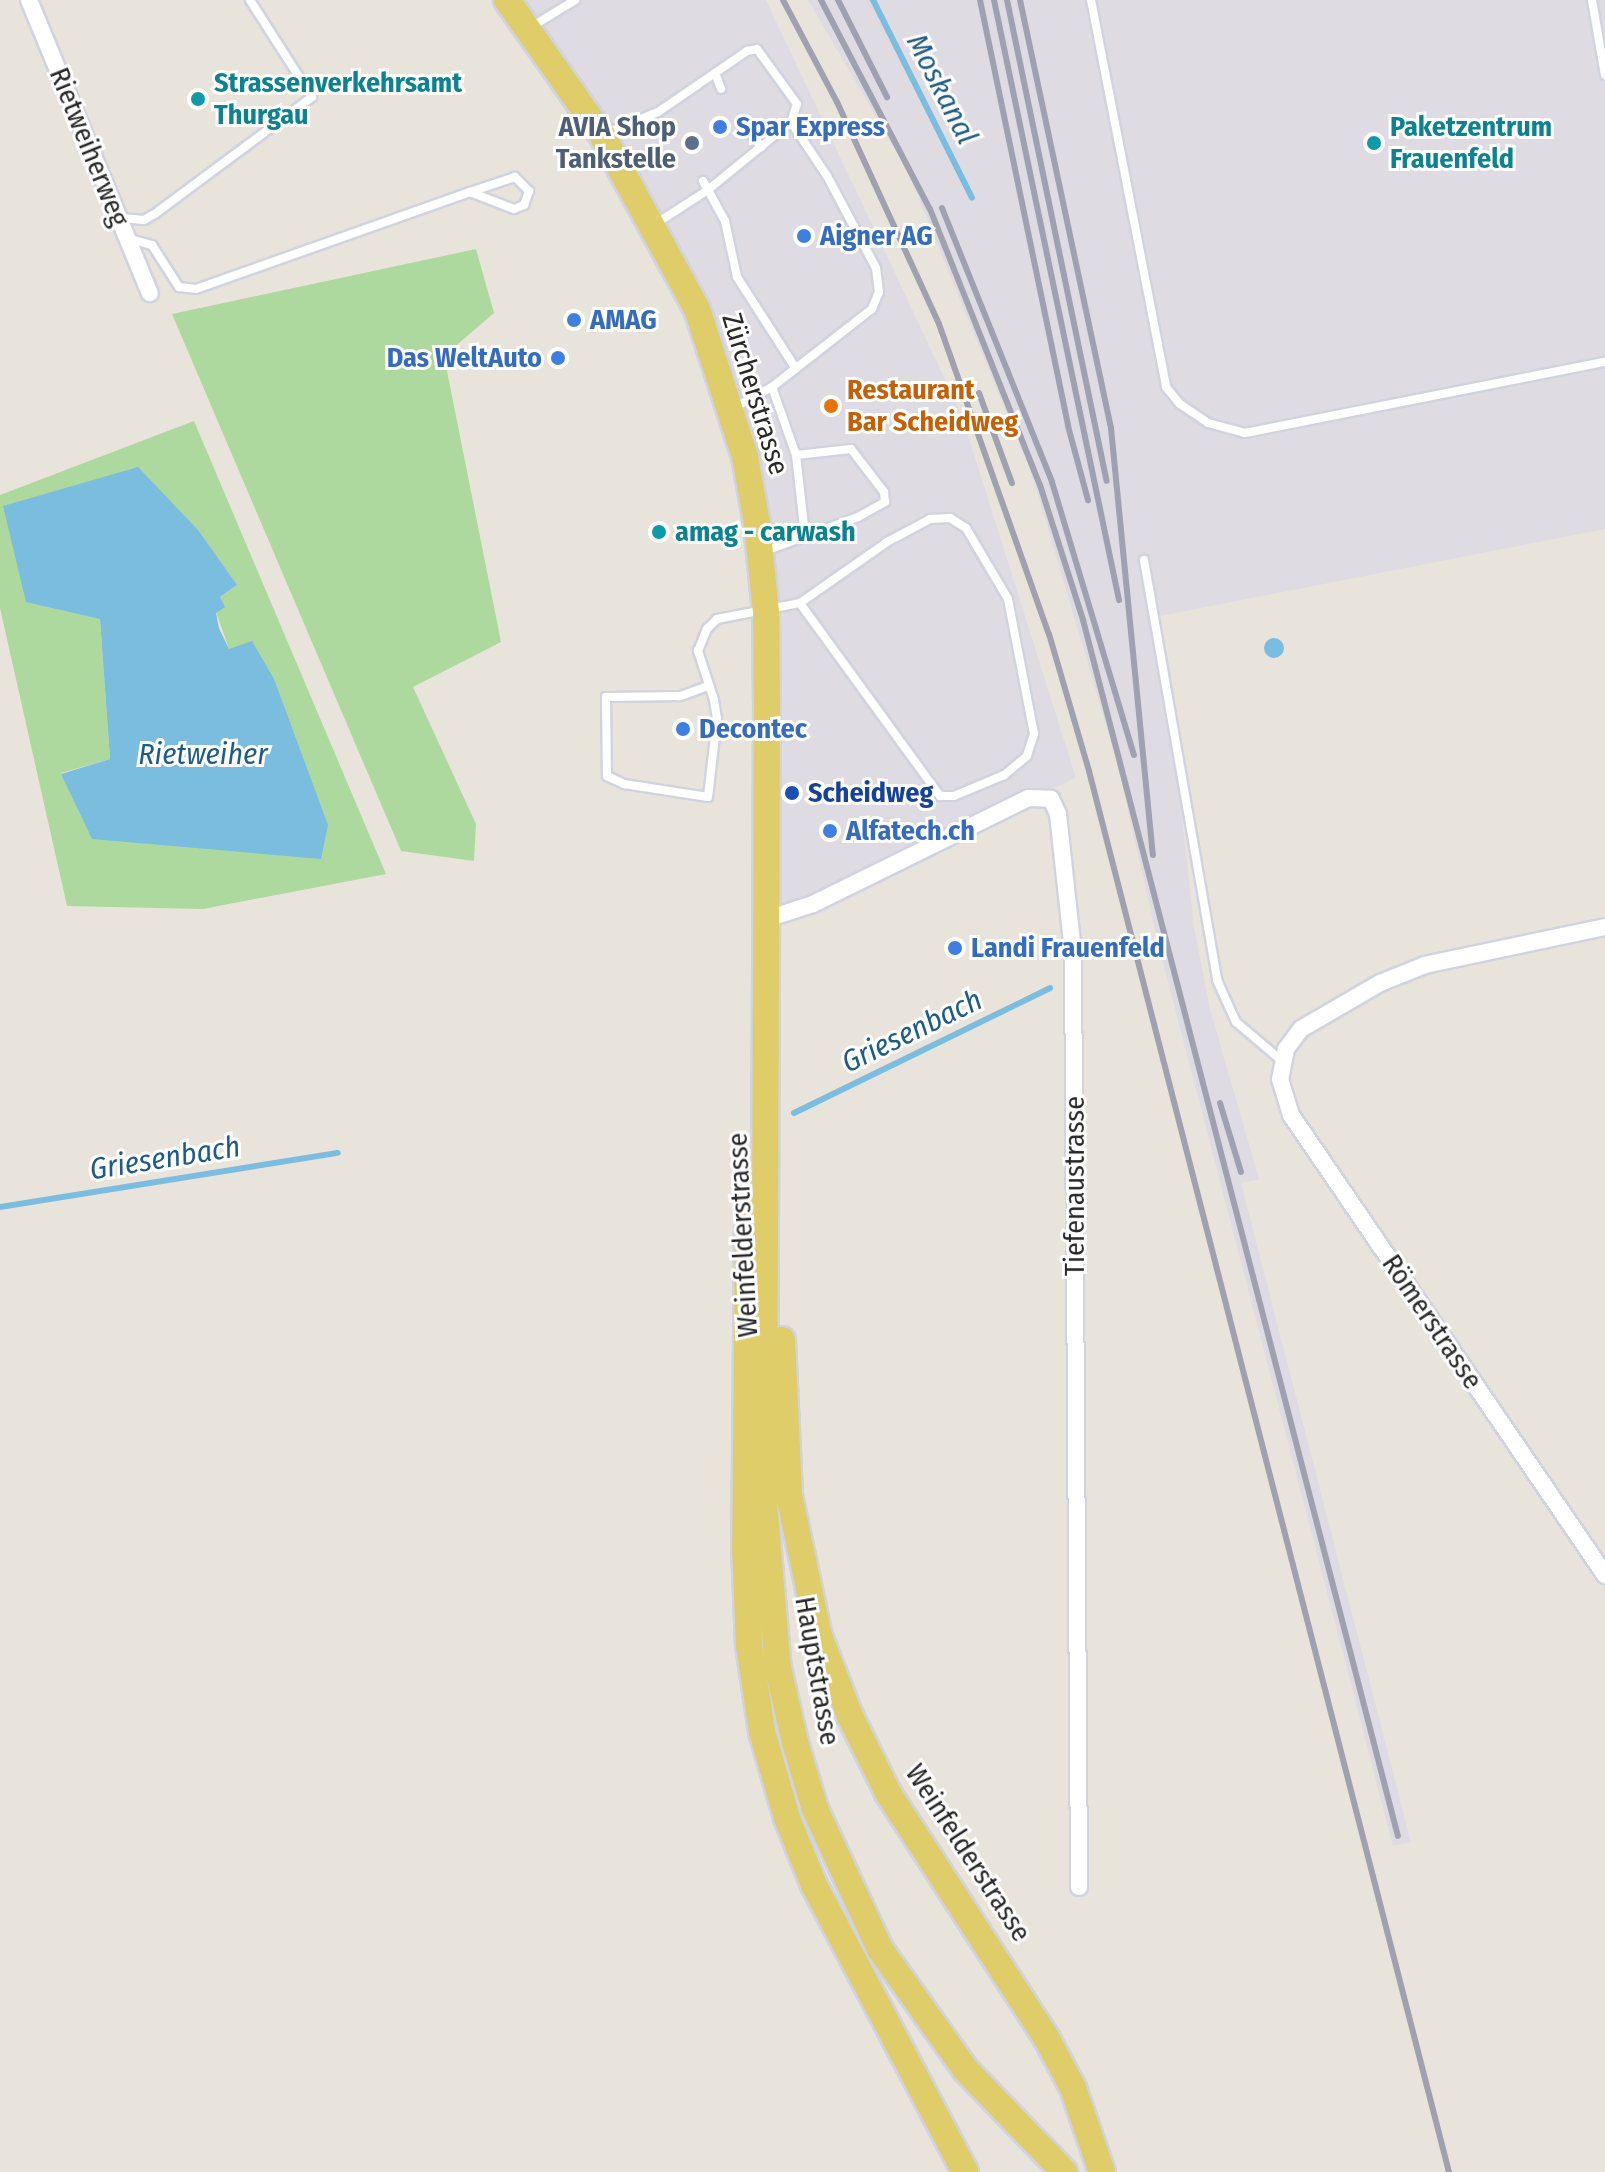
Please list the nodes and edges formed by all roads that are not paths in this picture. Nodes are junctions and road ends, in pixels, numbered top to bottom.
1 (29, 0) edge
2 (250, 0) edge
3 (507, 0) edge
4 (575, 0) edge
5 (1091, 0) edge
6 (1592, 0) edge
7 (527, 29) junction
8 (715, 73) junction
9 (1605, 75) edge
10 (721, 89) dead end
11 (674, 102) junction
12 (680, 110) dead end
13 (658, 112) junction
14 (640, 119) junction
15 (664, 121) dead end
16 (791, 122) junction
17 (649, 131) dead end
18 (602, 135) junction
19 (753, 136) dead end
20 (761, 147) junction
21 (705, 186) junction
22 (470, 192) junction
23 (119, 218) junction
24 (655, 224) junction
25 (127, 238) junction
26 (150, 293) dead end
27 (1605, 362) edge
28 (796, 369) junction
29 (772, 387) junction
30 (732, 409) junction
31 (796, 455) junction
32 (805, 535) junction
33 (760, 553) junction
34 (1144, 560) dead end
35 (800, 603) junction
36 (766, 612) junction
37 (708, 686) junction
38 (767, 919) junction
39 (1605, 927) edge
40 (1282, 1061) junction
41 (765, 1099) junction
42 (1605, 1575) edge
43 (1079, 1887) dead end
44 (965, 2172) edge
45 (1064, 2172) edge
46 (1102, 2172) edge

1 - 23 street, Rietweiherweg
2 - 23 lane
3 - 7 main road, Zürcherstrasse
4 - 7 lane
5 - 27 lane
6 - 9 lane
7 - 18 main road, Zürcherstrasse
8 - 10 lane
8 - 11 lane
8 - 16 lane
11 - 12 lane
11 - 13 lane
13 - 14 lane
13 - 15 lane
14 - 17 lane
14 - 18 lane
16 - 20 lane
16 - 28 lane
18 - 24 main road, Zürcherstrasse
19 - 20 lane
20 - 21 lane
21 - 24 lane
21 - 28 lane
22 - 22 lane
22 - 25 lane
23 - 25 street, Rietweiherweg
24 - 30 main road, Zürcherstrasse
25 - 26 street, Rietweiherweg
28 - 29 lane
29 - 30 lane
29 - 31 lane
30 - 33 main road, Zürcherstrasse
31 - 32 lane
31 - 32 lane
32 - 33 lane
33 - 36 main road, Zürcherstrasse
34 - 40 lane
35 - 35 lane
35 - 36 lane
36 - 37 lane
36 - 38 main road, Zürcherstrasse
37 - 37 lane
38 - 41 main road, Zürcherstrasse
38 - 43 street, Tiefenaustrasse
39 - 40 street
40 - 42 street, Römerstrasse
41 - 44 main road, Weinfelderstrasse
41 - 45 main road, Hauptstrasse
41 - 46 main road, Weinfelderstrasse

